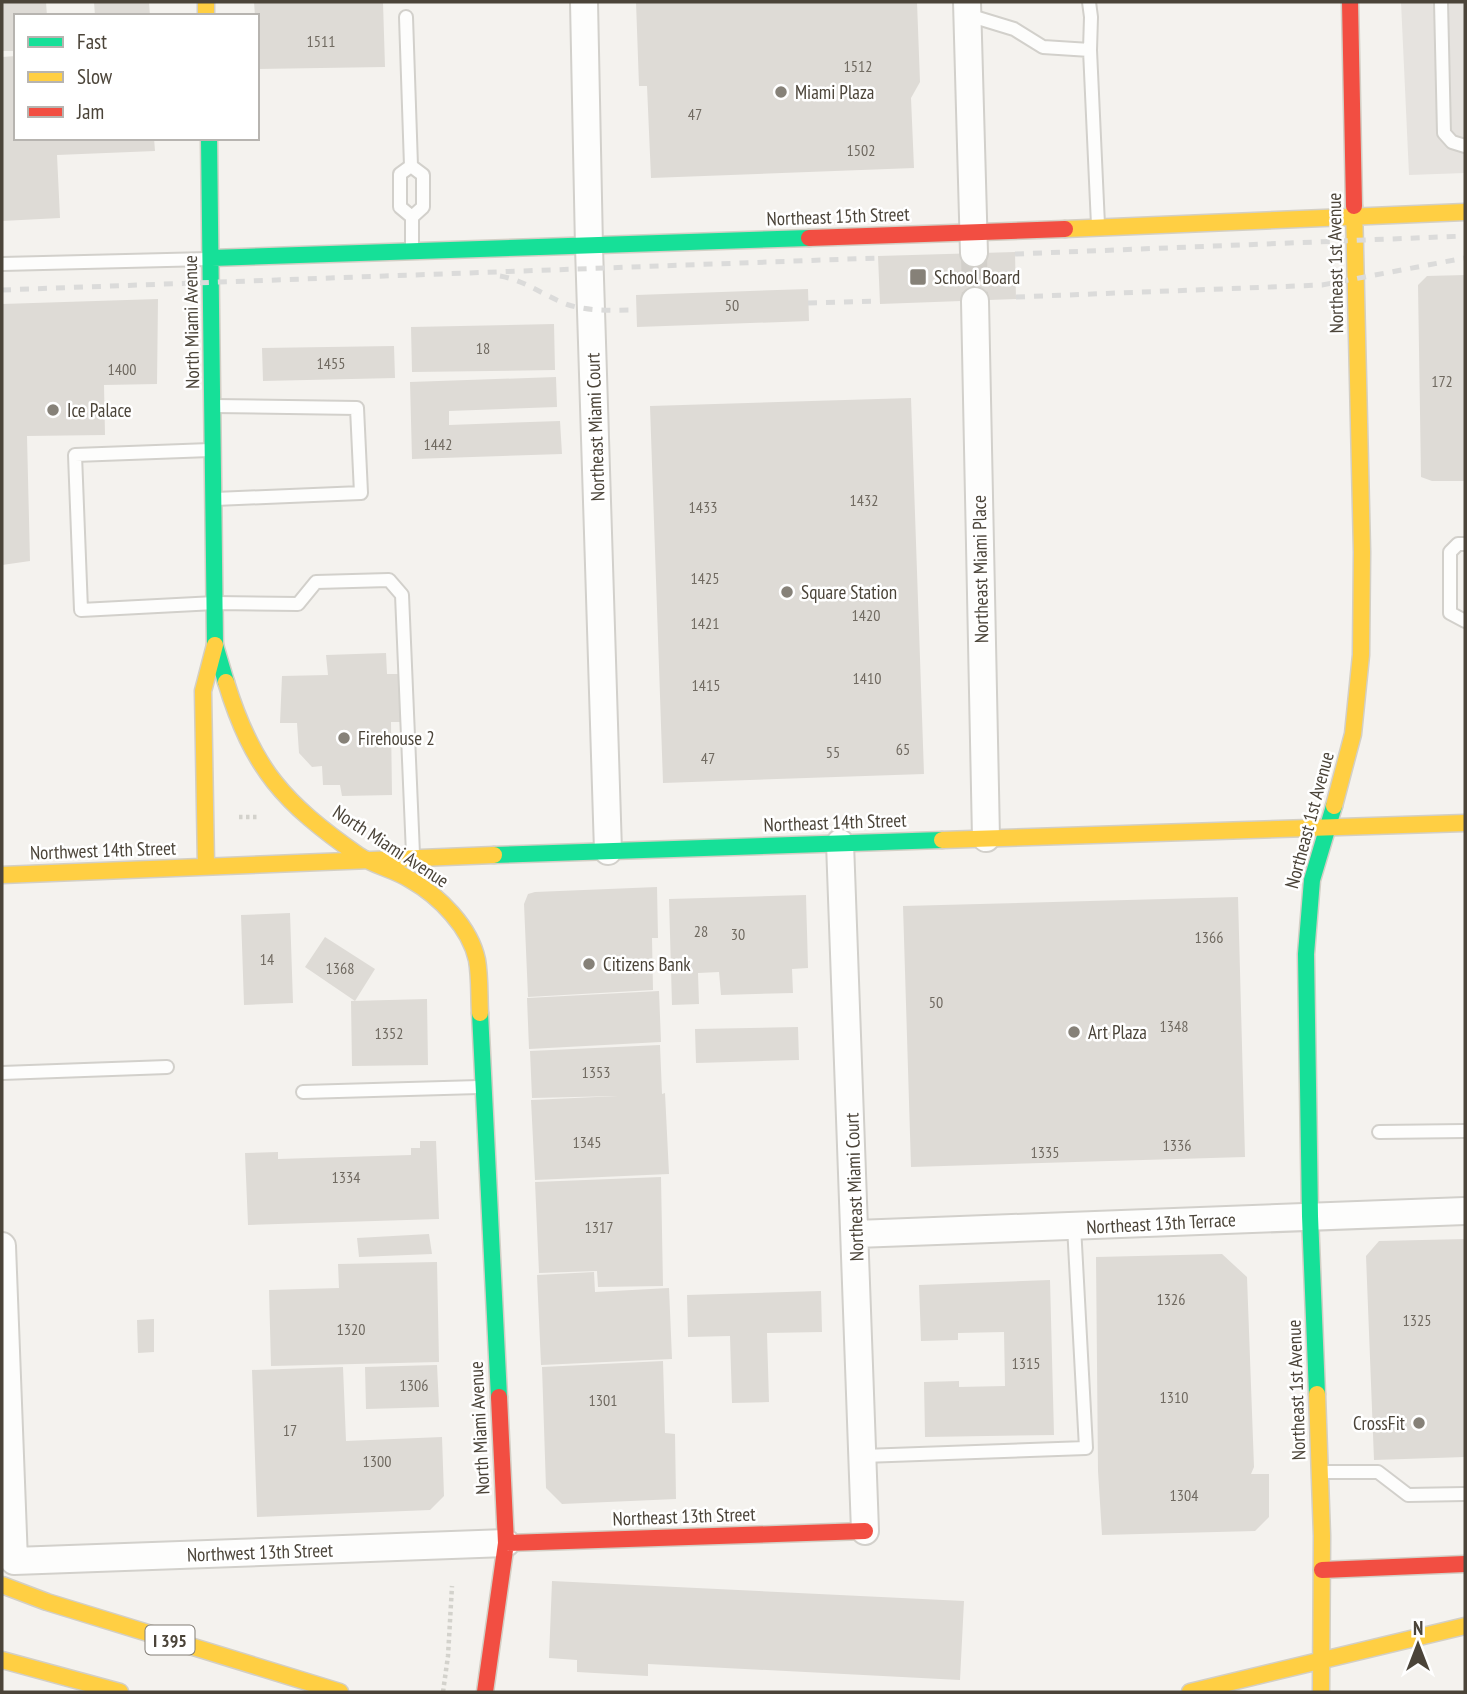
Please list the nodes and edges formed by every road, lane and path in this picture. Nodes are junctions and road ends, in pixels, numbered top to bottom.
1 (584, 2) edge
2 (1088, 2) edge
3 (1350, 2) edge
4 (1441, 2) edge
5 (968, 9) edge
6 (406, 17) dead end
7 (1090, 50) junction
8 (209, 140) edge
9 (1465, 146) edge
10 (411, 166) junction
11 (1465, 212) edge
12 (412, 217) junction
13 (1355, 217) junction
14 (1098, 229) junction
15 (974, 242) junction
16 (589, 247) junction
17 (413, 253) junction
18 (212, 258) junction
19 (2, 264) edge
20 (975, 301) tunnel mouth
21 (213, 406) junction
22 (214, 450) junction
23 (214, 499) junction
24 (1465, 544) edge
25 (215, 603) junction
26 (1465, 621) edge
27 (215, 645) junction
28 (234, 817) dead end
29 (244, 817) junction
30 (264, 817) dead end
31 (1465, 823) edge
32 (244, 825) dead end
33 (1329, 826) junction
34 (986, 838) junction
35 (840, 843) junction
36 (608, 851) junction
37 (414, 858) junction
38 (366, 860) junction
39 (206, 866) junction
40 (2, 875) edge
41 (167, 1067) dead end
42 (2, 1073) edge
43 (483, 1087) junction
44 (303, 1092) dead end
45 (1465, 1131) edge
46 (1378, 1132) dead end
47 (1465, 1211) edge
48 (1310, 1216) junction
49 (1074, 1226) junction
50 (856, 1234) junction
51 (2, 1246) edge
52 (863, 1456) junction
53 (6, 1460) edge
54 (1320, 1472) junction
55 (1465, 1493) edge
56 (864, 1531) joint
57 (506, 1543) junction
58 (1465, 1564) edge
59 (1322, 1570) junction
60 (2, 1586) edge
61 (452, 1586) dead end
62 (1465, 1626) edge
63 (2, 1660) edge
64 (1321, 1660) junction
65 (120, 1692) edge
66 (340, 1692) edge
67 (443, 1692) edge
68 (485, 1692) edge
69 (1191, 1692) edge
70 (1321, 1692) edge

1 - 16 street, Northeast Miami Court
2 - 7 lane
3 - 13 main road, Northeast 1st Avenue
4 - 9 lane
5 - 7 lane
5 - 15 street
6 - 10 lane
7 - 14 lane
8 - 18 main road, North Miami Avenue
10 - 12 lane
10 - 12 lane
11 - 13 main road, Northeast 15th Street
12 - 17 lane
13 - 14 main road, Northeast 15th Street
13 - 33 main road, Northeast 1st Avenue
14 - 15 main road, Northeast 15th Street
15 - 16 main road, Northeast 15th Street
16 - 17 main road, Northeast 15th Street
16 - 36 street, Northeast Miami Court
17 - 18 main road, Northeast 15th Street
18 - 19 lane
18 - 21 main road, North Miami Avenue
20 - 34 street, Northeast Miami Place
21 - 22 main road, North Miami Avenue
21 - 23 lane
22 - 23 main road, North Miami Avenue
22 - 25 lane
23 - 25 main road, North Miami Avenue
24 - 26 lane
25 - 27 main road, North Miami Avenue
25 - 37 lane
27 - 38 main road, North Miami Avenue
27 - 39 main road
28 - 29 path
29 - 30 path
29 - 32 path
31 - 33 main road, Northeast 14th Street
33 - 34 main road, Northeast 14th Street
33 - 48 main road, Northeast 1st Avenue
34 - 35 main road, Northeast 14th Street
35 - 36 main road, Northeast 14th Street
35 - 50 street, Northeast Miami Court
36 - 37 main road, Northeast 14th Street
37 - 38 main road, Northeast 14th Street
38 - 39 main road, Northeast 14th Street
38 - 43 main road, North Miami Avenue
39 - 40 main road, Northwest 14th Street
41 - 42 lane
43 - 44 lane
43 - 57 main road, North Miami Avenue
45 - 46 lane
47 - 48 street, Northeast 13th Terrace
48 - 49 street, Northeast 13th Terrace
48 - 54 main road, Northeast 1st Avenue
49 - 50 street, Northeast 13th Terrace
49 - 52 lane
50 - 52 street, Northeast Miami Court
51 - 53 street
52 - 56 street, Northeast Miami Court
53 - 57 street, Northwest 13th Street
54 - 55 lane
54 - 59 main road, Northeast 1st Avenue
56 - 57 main road, Northeast 13th Street
57 - 68 main road, North Miami Avenue
58 - 59 main road
59 - 64 main road, Northeast 1st Avenue
60 - 66 main road, I 395
61 - 67 path
62 - 64 main road
63 - 65 main road
64 - 69 main road
64 - 70 main road, Northeast 1st Avenue

